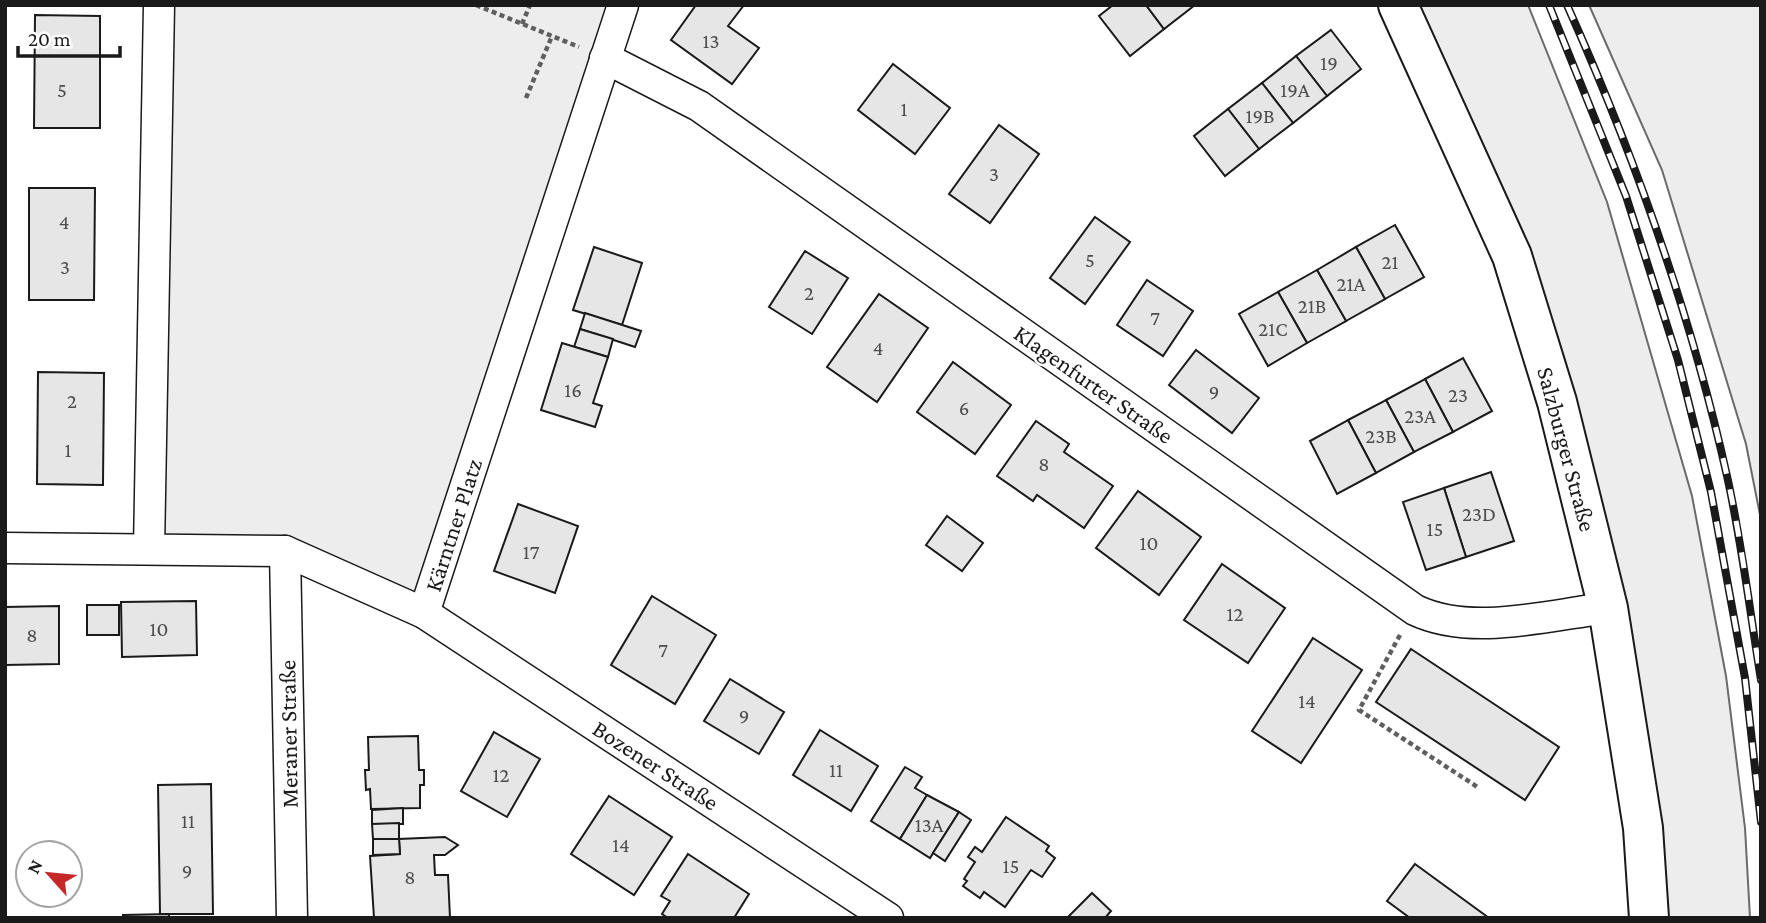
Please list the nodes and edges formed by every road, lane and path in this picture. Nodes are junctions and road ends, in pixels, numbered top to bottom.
1 (159, 5) edge
2 (522, 5) edge
3 (623, 5) edge
4 (1398, 5) edge
5 (478, 6) edge
6 (529, 7) edge
7 (522, 24) junction
8 (552, 36) junction
9 (605, 58) junction
10 (526, 98) dead end
11 (5, 548) edge
12 (149, 549) junction
13 (285, 551) junction
14 (1608, 608) junction
15 (1415, 610) junction
16 (424, 613) junction
17 (1479, 788) dead end
18 (292, 918) edge
19 (888, 918) edge
20 (1649, 918) edge

1 - 12 street
2 - 6 path
3 - 9 street, Kärntner Platz
4 - 14 street, Salzburger Straße
5 - 7 path
6 - 7 path
7 - 8 path
8 - 9 path
8 - 10 path
9 - 15 street, Klagenfurter Straße
9 - 16 street, Kärntner Platz
11 - 12 street
12 - 13 street, Kärntner Platz
13 - 16 street, Kärntner Platz
13 - 18 street, Meraner Straße
14 - 15 street, Klagenfurter Straße
14 - 20 street, Salzburger Straße
15 - 17 path
16 - 19 street, Bozener Straße

